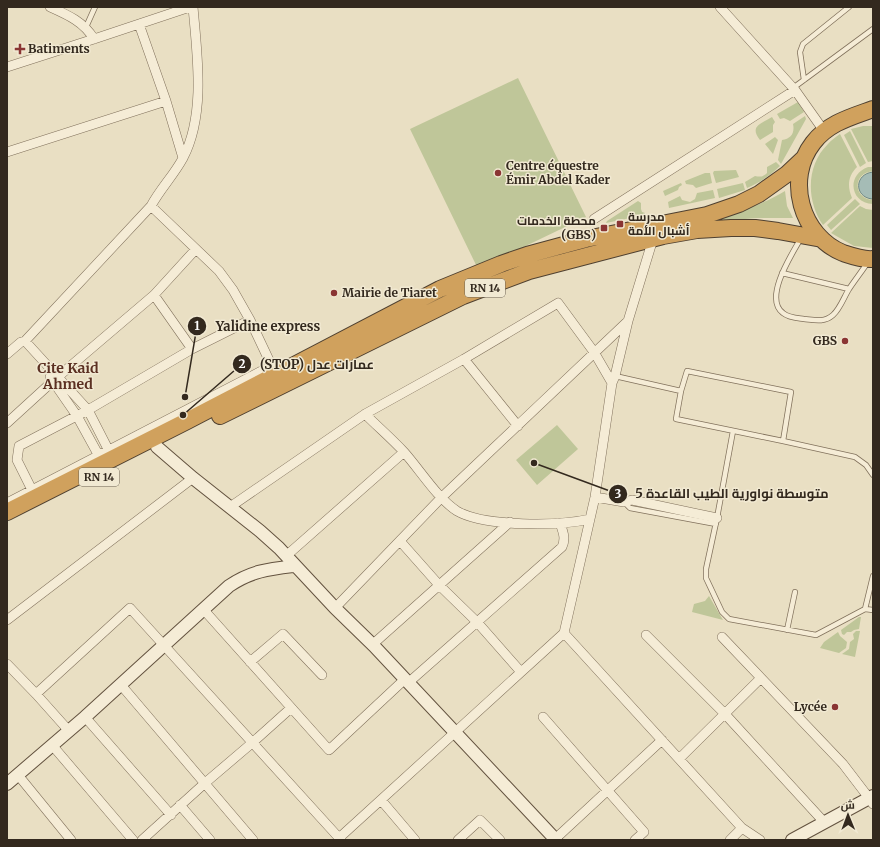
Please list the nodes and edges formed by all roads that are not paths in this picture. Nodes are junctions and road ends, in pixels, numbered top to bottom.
1 (50, 7) edge
2 (95, 7) edge
3 (192, 7) edge
4 (720, 7) edge
5 (849, 7) edge
6 (139, 24) junction
7 (86, 27) junction
8 (873, 29) edge
9 (94, 40) junction
10 (7, 67) edge
11 (804, 80) junction
12 (794, 89) junction
13 (166, 101) junction
14 (873, 109) edge
15 (873, 114) edge
16 (855, 115) junction
17 (824, 131) junction
18 (7, 152) edge
19 (183, 158) junction
20 (804, 158) junction
21 (151, 206) junction
22 (594, 219) dead end
23 (805, 228) junction
24 (653, 239) junction
25 (196, 249) junction
26 (872, 259) edge
27 (782, 273) junction
28 (849, 290) junction
29 (154, 295) junction
30 (250, 320) junction
31 (628, 321) junction
32 (23, 342) junction
33 (192, 350) junction
34 (594, 352) junction
35 (7, 354) edge
36 (464, 359) junction
37 (274, 371) junction
38 (56, 379) junction
39 (614, 380) junction
40 (681, 391) junction
41 (88, 410) junction
42 (365, 414) junction
43 (77, 416) junction
44 (7, 424) edge
45 (518, 426) junction
46 (733, 431) junction
47 (783, 441) junction
48 (157, 447) junction
49 (108, 451) junction
50 (404, 452) junction
51 (99, 456) junction
52 (873, 475) edge
53 (193, 478) junction
54 (32, 490) junction
55 (442, 497) junction
56 (594, 497) junction
57 (7, 503) edge
58 (230, 507) junction
59 (7, 512) edge
60 (590, 518) junction
61 (717, 521) junction
62 (510, 522) junction
63 (560, 523) junction
64 (7, 524) edge
65 (400, 541) junction
66 (286, 556) junction
67 (294, 566) junction
68 (873, 576) edge
69 (439, 585) junction
70 (795, 592) dead end
71 (335, 608) junction
72 (865, 609) junction
73 (203, 610) junction
74 (873, 610) edge
75 (7, 620) edge
76 (477, 622) junction
77 (787, 630) junction
78 (564, 633) junction
79 (646, 635) dead end
80 (722, 637) dead end
81 (372, 644) junction
82 (164, 646) junction
83 (250, 662) junction
84 (7, 664) edge
85 (520, 672) junction
86 (322, 674) dead end
87 (761, 678) junction
88 (406, 681) junction
89 (121, 685) junction
90 (36, 694) junction
91 (291, 708) junction
92 (725, 714) junction
93 (85, 717) junction
94 (543, 717) dead end
95 (69, 731) junction
96 (455, 732) junction
97 (662, 740) junction
98 (252, 743) junction
99 (52, 745) junction
100 (679, 759) junction
101 (18, 775) junction
102 (205, 783) junction
103 (7, 784) edge
104 (607, 791) junction
105 (872, 799) edge
106 (381, 800) junction
107 (180, 805) junction
108 (170, 815) junction
109 (824, 822) junction
110 (742, 828) junction
111 (145, 839) edge
112 (340, 839) edge
113 (71, 840) edge
114 (133, 840) edge
115 (210, 840) edge
116 (253, 840) edge
117 (416, 840) edge
118 (458, 840) edge
119 (500, 840) edge
120 (555, 840) edge
121 (634, 840) edge
122 (730, 840) edge
123 (760, 840) edge
124 (792, 840) edge

1 - 7 street
2 - 7 lane
3 - 6 street
3 - 19 street
4 - 12 street
5 - 11 lane
6 - 9 street
6 - 13 street
7 - 9 street
8 - 11 lane
9 - 10 street
11 - 12 lane
12 - 17 street
12 - 22 street
13 - 18 street
13 - 19 street
14 - 16 highway
15 - 16 highway
16 - 17 highway
17 - 20 highway
19 - 21 street
20 - 23 highway
20 - 37 highway, RN 14
21 - 25 street
21 - 32 street
23 - 24 highway, RN 14
23 - 26 highway, RN 14
23 - 27 lane
24 - 31 street
24 - 48 highway, RN 14
25 - 29 street
25 - 30 street
26 - 28 lane
27 - 28 lane
27 - 28 lane
29 - 33 street
29 - 38 street
30 - 33 street
30 - 37 street
31 - 34 street
31 - 39 street
32 - 35 street
32 - 38 street
33 - 41 street
34 - 36 street
34 - 39 street
34 - 45 street
36 - 42 street
36 - 45 street
37 - 49 street
37 - 59 highway, RN 14
38 - 41 street
38 - 43 street
38 - 44 street
39 - 40 lane
39 - 56 street
40 - 46 lane
40 - 47 lane
41 - 43 street
41 - 49 street
42 - 50 street
42 - 58 street
43 - 51 street
43 - 54 street
45 - 55 street
46 - 47 lane
46 - 61 lane
47 - 52 lane
48 - 53 street
48 - 64 highway, RN 14
49 - 51 street
50 - 55 street
50 - 66 street
51 - 54 street
53 - 58 street
53 - 75 street
54 - 57 street
55 - 62 street
55 - 65 street
56 - 60 street
56 - 61 street
58 - 66 street
60 - 63 street
60 - 78 street
61 - 77 lane
62 - 63 street
62 - 69 street
63 - 76 street
65 - 69 street
65 - 71 street
66 - 67 street
67 - 71 street
67 - 73 street
68 - 72 lane
69 - 76 street
69 - 81 street
70 - 77 lane
71 - 81 street
72 - 74 lane
72 - 77 lane
73 - 82 street
73 - 83 street
76 - 85 street
76 - 88 street
78 - 85 street
78 - 97 street
79 - 92 street
80 - 87 street
81 - 88 street
82 - 89 street
82 - 90 street
82 - 98 street
83 - 86 street
83 - 91 street
84 - 90 street
85 - 96 street
87 - 92 street
87 - 105 street
88 - 91 street
88 - 96 street
89 - 93 street
89 - 102 street
90 - 95 street
91 - 98 street
92 - 100 street
92 - 109 street
93 - 95 street
93 - 108 street
94 - 104 street
95 - 99 street
96 - 106 street
96 - 120 street
97 - 100 street
97 - 104 street
98 - 102 street
98 - 112 street
99 - 101 street
99 - 114 street
100 - 110 street
101 - 103 street
101 - 113 street
102 - 107 street
102 - 116 street
104 - 120 street
104 - 121 street
105 - 109 street
106 - 112 street
106 - 117 street
107 - 108 street
107 - 115 street
108 - 111 street
109 - 124 street
110 - 122 street
110 - 123 street
118 - 119 street

